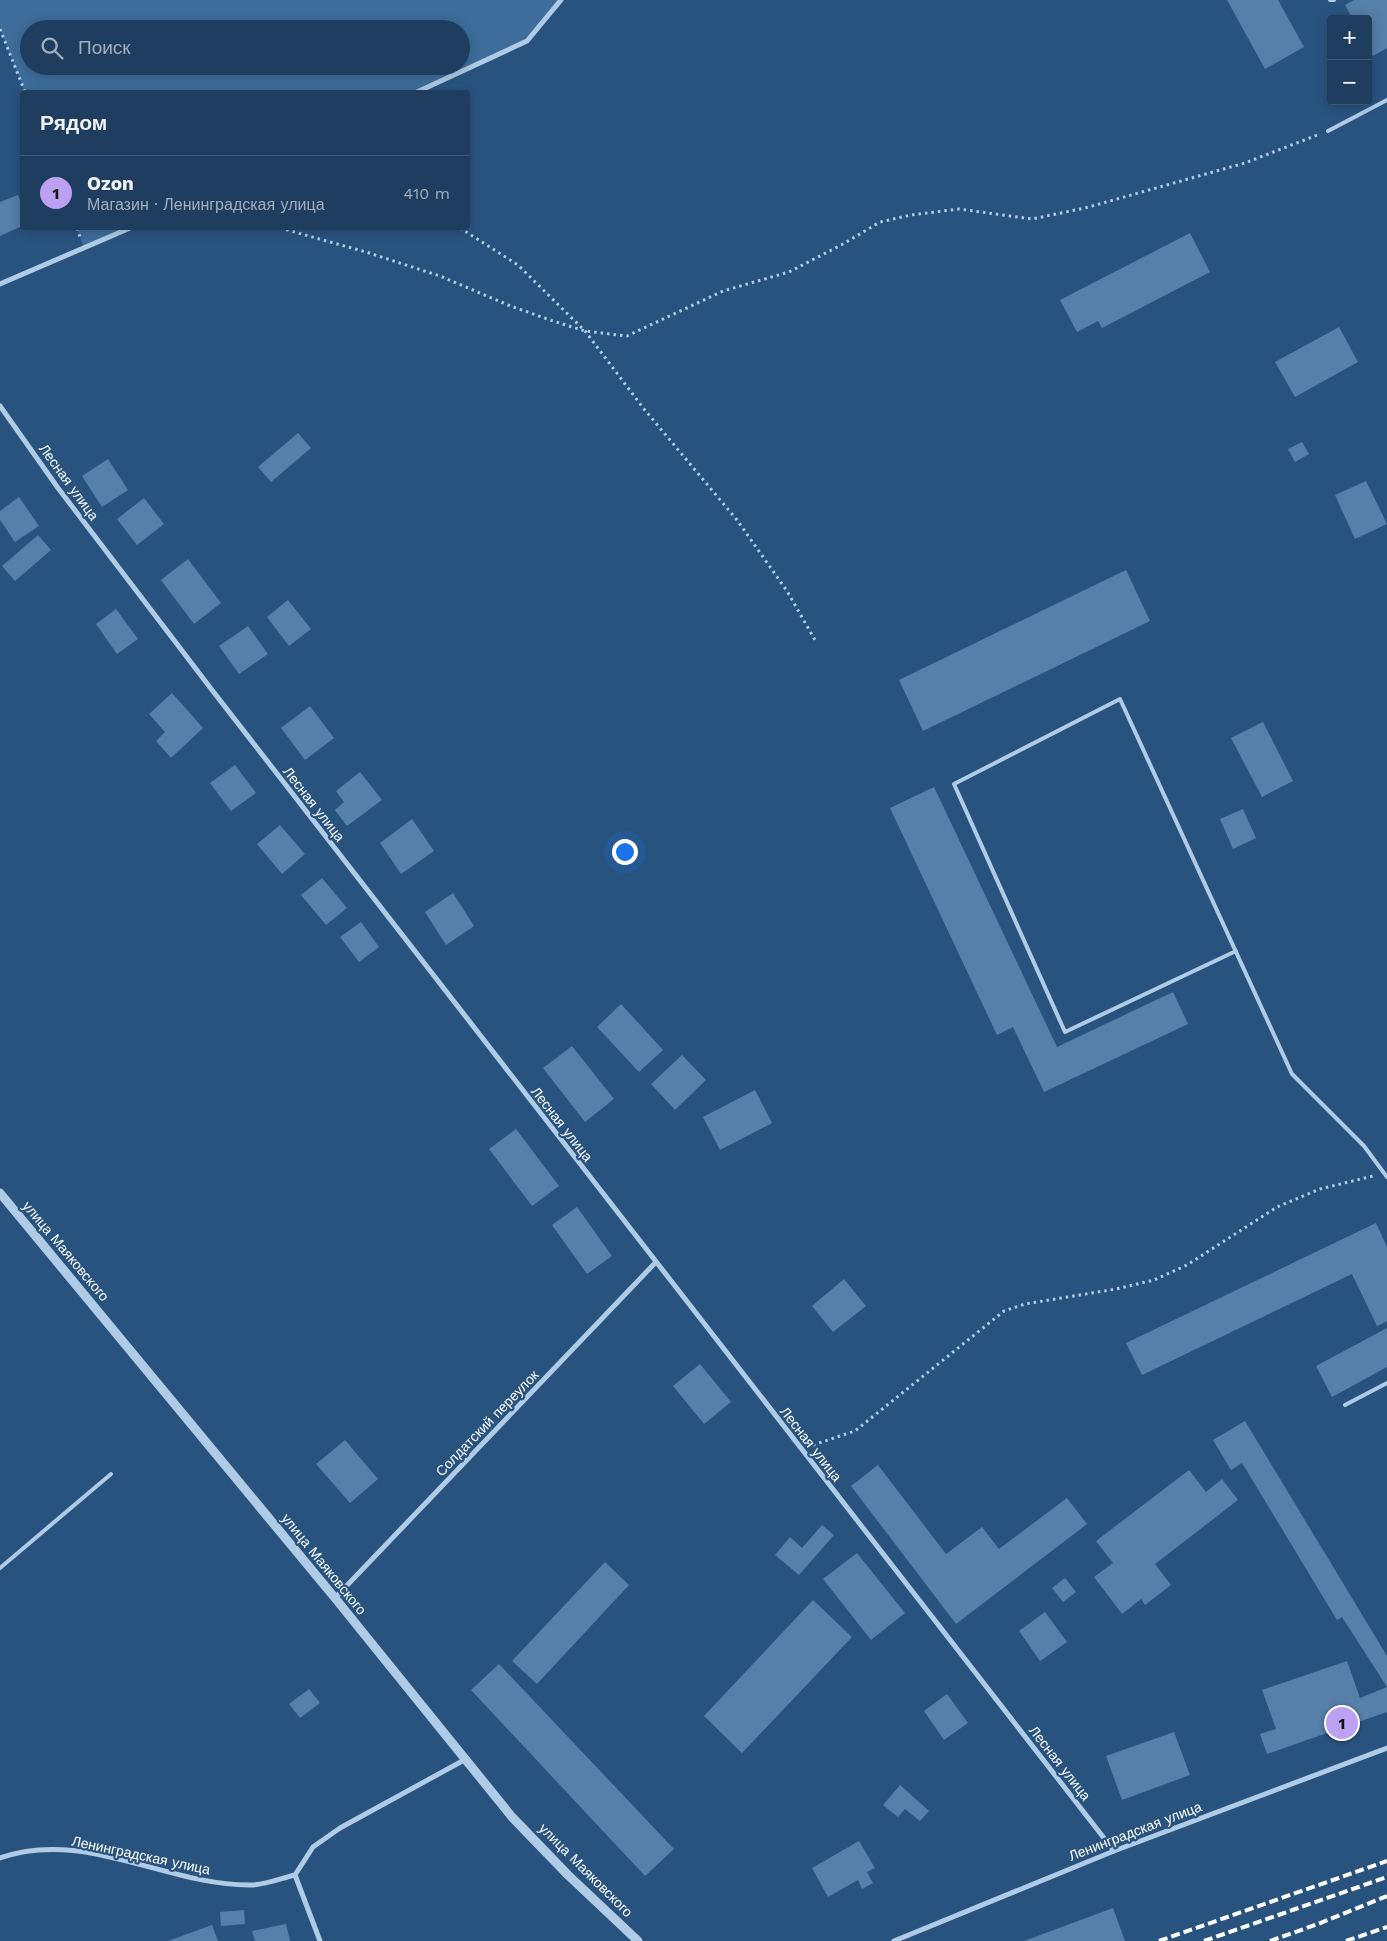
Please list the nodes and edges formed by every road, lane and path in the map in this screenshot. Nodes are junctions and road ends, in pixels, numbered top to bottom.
1 (561, 0) edge
2 (1330, 0) edge
3 (1334, 0) edge
4 (0, 29) edge
5 (470, 67) edge
6 (454, 75) edge
7 (24, 90) edge
8 (421, 90) edge
9 (1387, 100) edge
10 (1328, 131) joint
11 (125, 230) edge
12 (287, 230) edge
13 (463, 230) edge
14 (0, 284) edge
15 (585, 331) junction
16 (0, 406) edge
17 (815, 640) dead end
18 (1236, 951) junction
19 (1384, 1173) junction
20 (1387, 1178) edge
21 (0, 1193) edge
22 (655, 1262) junction
23 (1387, 1383) edge
24 (1345, 1405) dead end
25 (801, 1449) junction
26 (111, 1474) dead end
27 (0, 1568) edge
28 (335, 1598) junction
29 (1387, 1748) edge
30 (466, 1759) junction
31 (1114, 1850) junction
32 (0, 1858) edge
33 (296, 1875) junction
34 (320, 1941) edge
35 (638, 1941) edge
36 (894, 1941) edge

1 - 5 street
2 - 3 lane
4 - 7 path
6 - 8 street
9 - 10 lane
10 - 15 path
11 - 14 street
12 - 15 path
13 - 15 path
15 - 17 path
16 - 22 street, Лесная улица
18 - 18 lane
18 - 19 lane
19 - 20 lane
19 - 25 path
21 - 28 street, улица Маяковского
22 - 25 street, Лесная улица
22 - 28 street, Солдатский переулок
23 - 24 lane
25 - 31 street, Лесная улица
26 - 27 lane
28 - 30 street, улица Маяковского
29 - 31 street, Ленинградская улица
30 - 33 street
30 - 35 street, улица Маяковского
31 - 36 street, Ленинградская улица
32 - 33 street, Ленинградская улица
33 - 34 street

